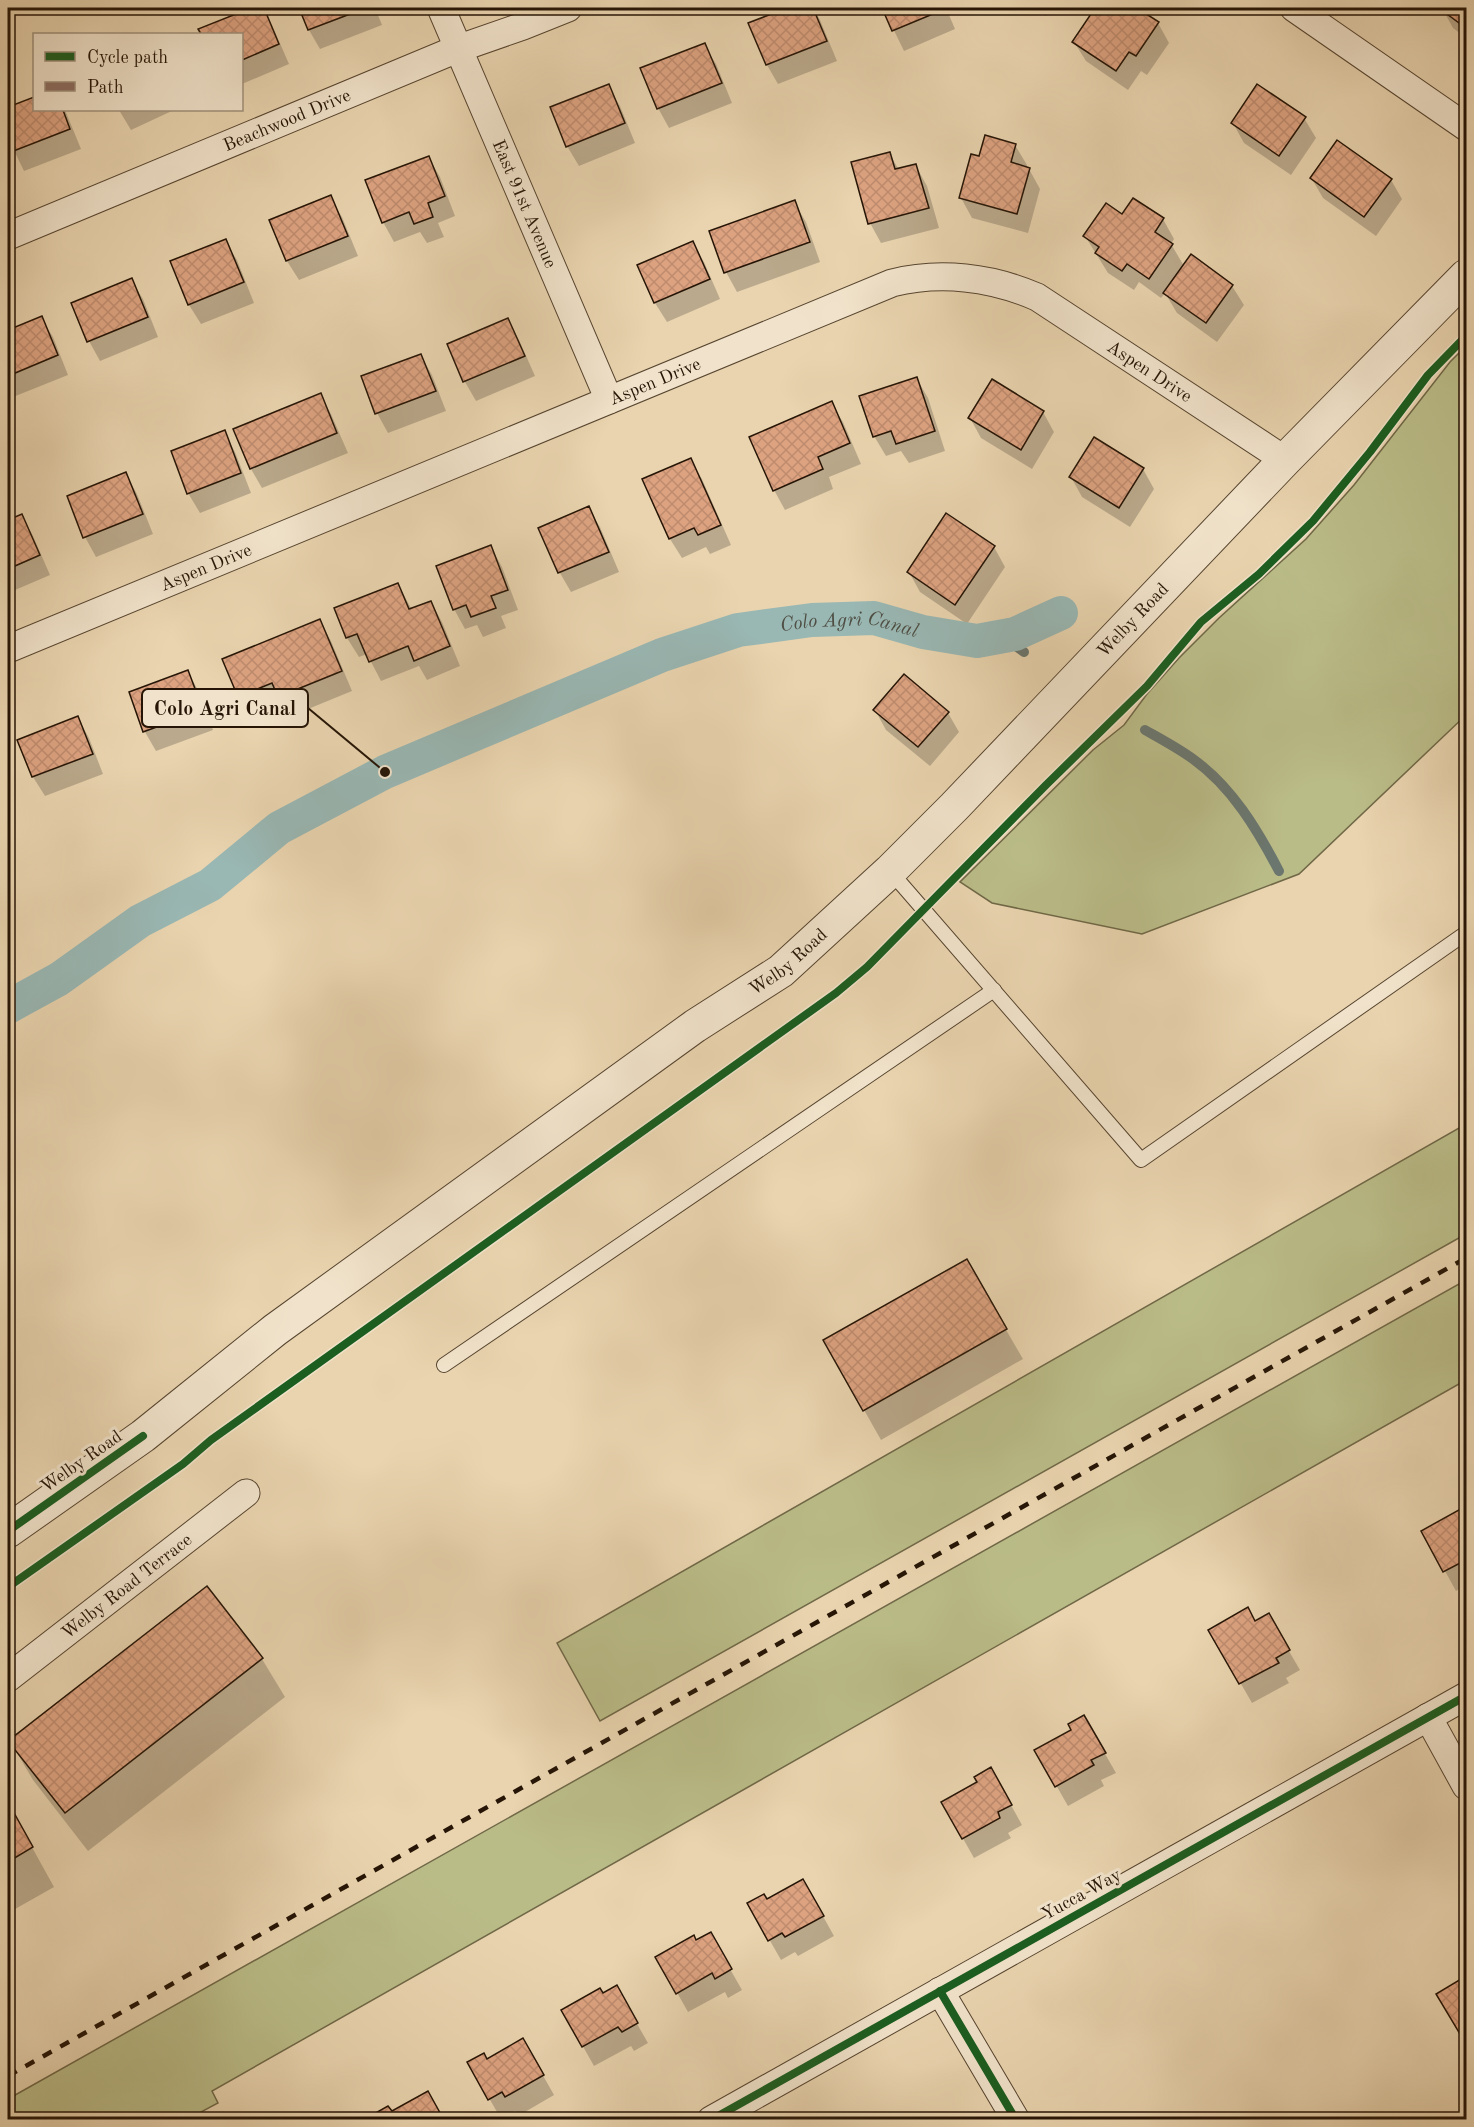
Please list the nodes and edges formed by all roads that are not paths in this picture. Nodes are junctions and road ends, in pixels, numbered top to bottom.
1 (441, 8) edge
2 (568, 8) edge
3 (1294, 8) edge
4 (457, 49) junction
5 (1467, 127) edge
6 (8, 236) edge
7 (1467, 276) edge
8 (609, 400) junction
9 (1285, 460) junction
10 (8, 649) edge
11 (890, 871) junction
12 (1467, 933) edge
13 (994, 990) junction
14 (444, 1365) dead end
15 (246, 1493) dead end
16 (8, 1531) edge
17 (8, 1678) edge
18 (1467, 1696) edge
19 (1428, 1717) junction
20 (1467, 1786) edge
21 (940, 1991) junction
22 (711, 2120) edge
23 (1016, 2120) edge

1 - 4 street, East 91st Avenue
2 - 4 street, Beachwood Drive
3 - 5 street
4 - 6 street, Beachwood Drive
4 - 8 street, East 91st Avenue
7 - 9 street, Welby Road
8 - 9 street, Aspen Drive
8 - 10 street, Aspen Drive
9 - 11 street, Welby Road
11 - 13 lane
11 - 16 street, Welby Road
12 - 13 lane
13 - 14 lane
15 - 17 street, Welby Road Terrace
18 - 19 street, Yucca Way
19 - 20 street
19 - 21 street, Yucca Way
21 - 22 street, Yucca Way
21 - 23 street

